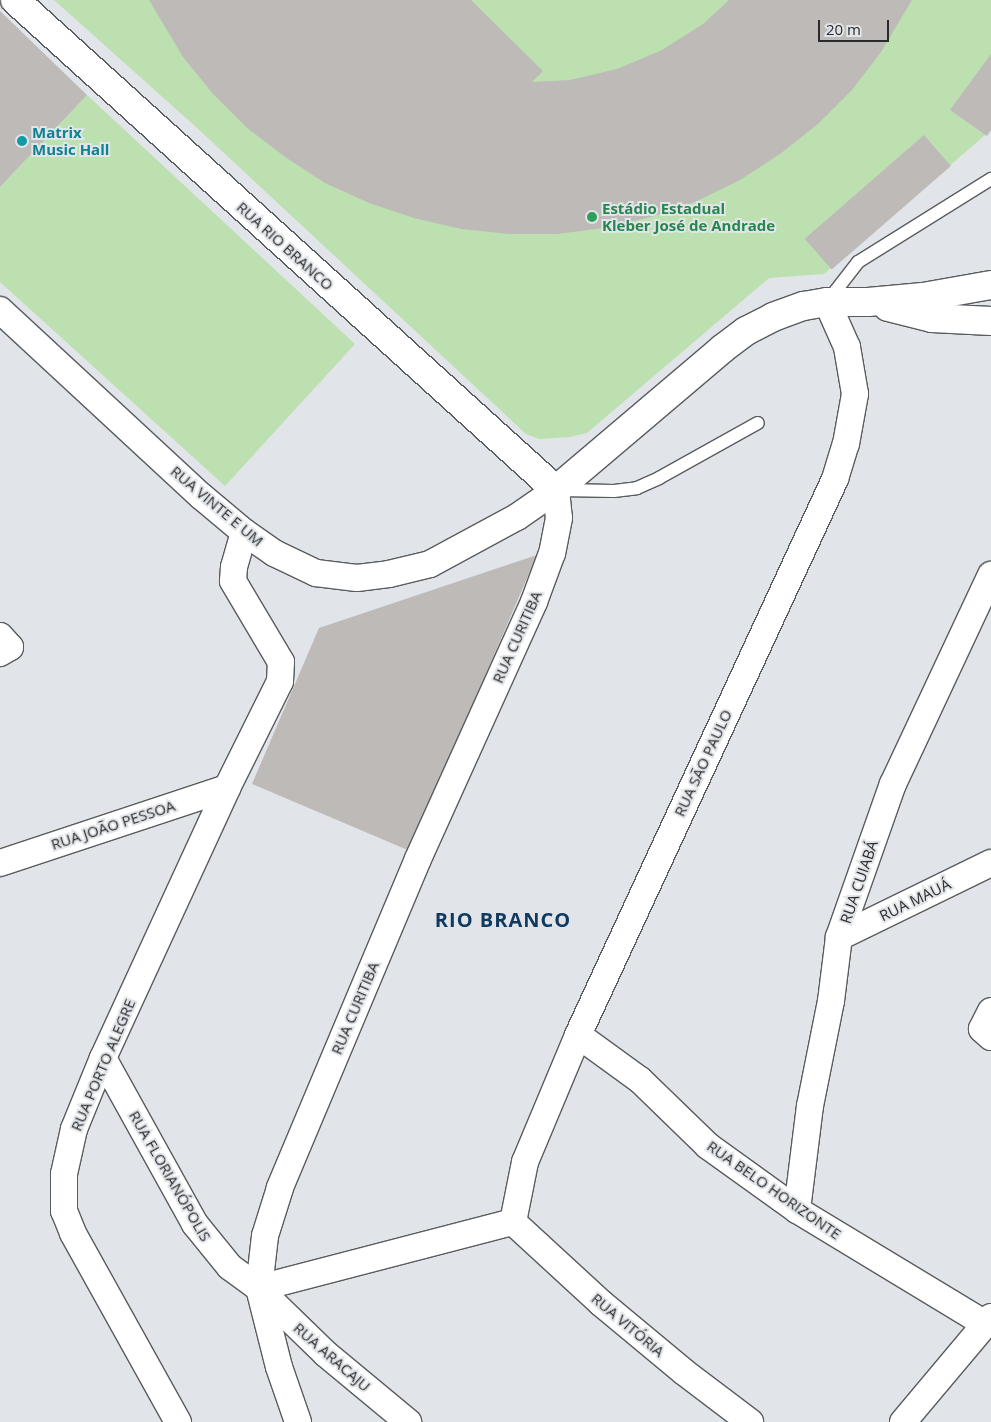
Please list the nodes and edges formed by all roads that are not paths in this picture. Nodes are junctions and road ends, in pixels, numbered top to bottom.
1 (15, 0) edge
2 (991, 179) edge
3 (991, 285) edge
4 (827, 302) junction
5 (868, 302) junction
6 (0, 310) edge
7 (991, 321) edge
8 (758, 422) dead end
9 (556, 490) junction
10 (244, 532) junction
11 (988, 590) edge
12 (227, 788) junction
13 (0, 863) edge
14 (991, 863) edge
15 (839, 937) junction
16 (578, 1035) junction
17 (103, 1058) junction
18 (797, 1210) junction
19 (513, 1222) junction
20 (258, 1288) junction
21 (988, 1321) edge
22 (178, 1422) edge
23 (298, 1422) edge
24 (408, 1422) edge
25 (750, 1422) edge
26 (903, 1422) edge

1 - 9 street, RUA RIO BRANCO
2 - 4 lane
3 - 5 street
4 - 5 street
4 - 9 street
4 - 16 street, RUA SÃO PAULO
5 - 7 street
6 - 10 street, RUA VINTE E UM
8 - 9 lane
9 - 10 street, RUA VINTE E UM
9 - 20 street, RUA CURITIBA
10 - 12 street, RUA PORTO ALEGRE
11 - 15 street, RUA CUIABÁ
12 - 13 street, RUA JOÃO PESSOA
12 - 17 street, RUA PORTO ALEGRE
14 - 15 street, RUA MAUÁ
15 - 18 street, RUA CUIABÁ
16 - 18 street, RUA BELO HORIZONTE
16 - 19 street, RUA SÃO PAULO
17 - 20 street, RUA FLORIANÓPOLIS
17 - 22 street, RUA PORTO ALEGRE
18 - 21 street, RUA BELO HORIZONTE
19 - 20 street
19 - 25 street, RUA VITÓRIA
20 - 23 street
20 - 24 street, RUA ARACAJU
21 - 26 street

